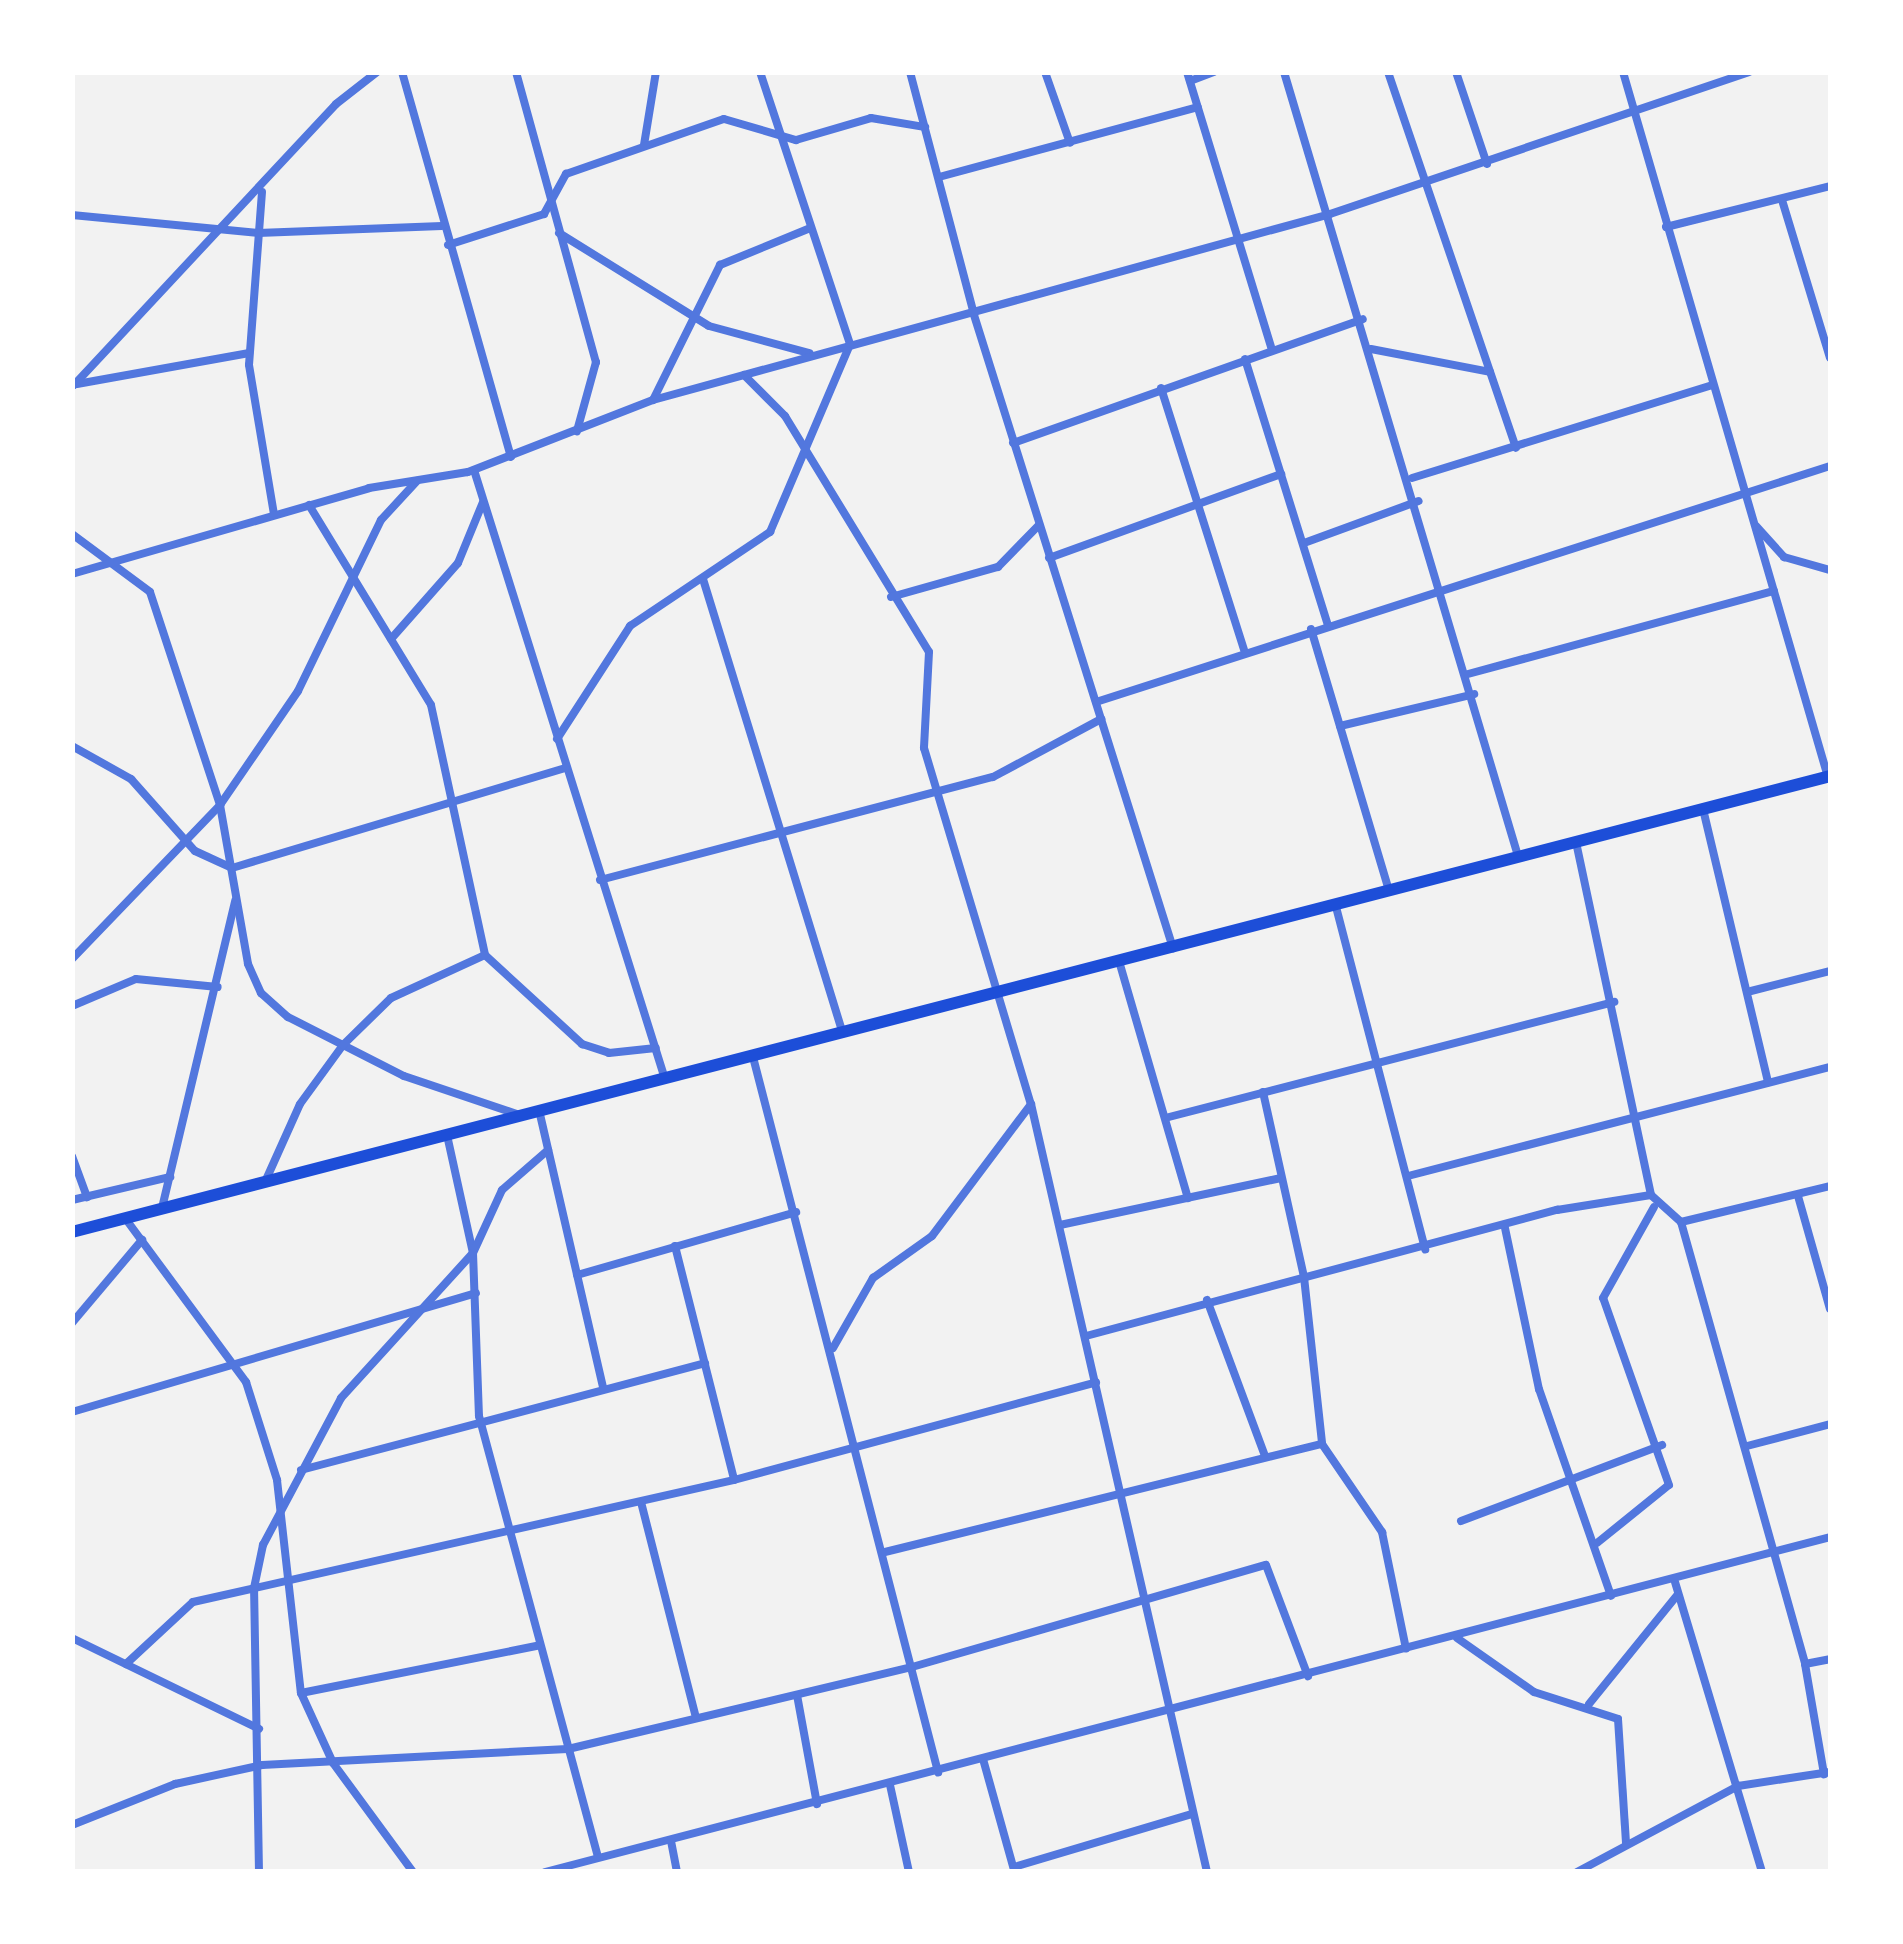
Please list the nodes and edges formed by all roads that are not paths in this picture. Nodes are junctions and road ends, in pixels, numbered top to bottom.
1 (377, 72) edge
2 (402, 72) edge
3 (516, 72) edge
4 (656, 72) edge
5 (760, 72) edge
6 (910, 72) edge
7 (1045, 72) edge
8 (1214, 72) edge
9 (1284, 72) edge
10 (1388, 72) edge
11 (1456, 72) edge
12 (1623, 72) edge
13 (1749, 72) edge
14 (1189, 77) edge
15 (1198, 107) junction
16 (1638, 117) junction
17 (925, 127) junction
18 (778, 132) junction
19 (1070, 143) junction
20 (644, 145) junction
21 (1487, 164) junction
22 (940, 177) junction
23 (1426, 183) junction
24 (1830, 186) edge
25 (262, 188) junction
26 (1782, 200) junction
27 (550, 208) junction
28 (1330, 214) junction
29 (72, 215) edge
30 (442, 226) junction
31 (810, 228) junction
32 (1666, 228) junction
33 (228, 230) junction
34 (258, 233) junction
35 (559, 233) junction
36 (1238, 238) junction
37 (448, 244) junction
38 (974, 315) junction
39 (696, 318) junction
40 (1362, 319) junction
41 (850, 344) junction
42 (1828, 344) edge
43 (1372, 349) junction
44 (1272, 350) junction
45 (250, 352) junction
46 (814, 354) junction
47 (1830, 358) edge
48 (1245, 360) junction
49 (1490, 372) junction
50 (744, 375) junction
51 (73, 385) edge
52 (1710, 386) junction
53 (1161, 388) junction
54 (653, 400) junction
55 (578, 431) junction
56 (1013, 443) junction
57 (1516, 448) junction
58 (802, 450) junction
59 (511, 458) junction
60 (1830, 466) edge
61 (474, 470) junction
62 (1281, 474) junction
63 (1412, 478) junction
64 (417, 481) junction
65 (1744, 493) junction
66 (1419, 501) junction
67 (483, 502) junction
68 (1198, 503) junction
69 (309, 505) junction
70 (274, 515) junction
71 (1752, 522) junction
72 (1039, 525) junction
73 (72, 534) edge
74 (1304, 543) junction
75 (1050, 558) junction
76 (107, 566) junction
77 (1830, 570) edge
78 (72, 574) edge
79 (703, 578) junction
80 (351, 584) junction
81 (1446, 590) junction
82 (1774, 591) junction
83 (890, 597) junction
84 (1328, 625) junction
85 (1311, 630) junction
86 (391, 639) junction
87 (1244, 650) junction
88 (1468, 674) junction
89 (1474, 694) junction
90 (1096, 702) junction
91 (1101, 718) junction
92 (1340, 726) junction
93 (557, 738) junction
94 (72, 746) edge
95 (565, 768) junction
96 (1830, 776) edge
97 (935, 791) junction
98 (220, 806) junction
99 (452, 808) junction
100 (1703, 809) junction
101 (773, 828) junction
102 (1576, 842) junction
103 (188, 844) junction
104 (1518, 856) junction
105 (232, 868) junction
106 (600, 880) junction
107 (1389, 890) junction
108 (236, 892) junction
109 (1335, 904) junction
110 (1174, 948) junction
111 (485, 955) junction
112 (72, 959) edge
113 (1120, 960) junction
114 (1830, 971) edge
115 (218, 987) junction
116 (1001, 991) junction
117 (1751, 991) junction
118 (1614, 1002) junction
119 (72, 1006) edge
120 (843, 1033) junction
121 (343, 1046) junction
122 (656, 1048) junction
123 (753, 1057) junction
124 (1380, 1064) junction
125 (1830, 1067) edge
126 (665, 1078) junction
127 (1768, 1082) junction
128 (1264, 1092) junction
129 (1031, 1104) junction
130 (539, 1110) junction
131 (522, 1115) junction
132 (1638, 1115) junction
133 (1169, 1116) junction
134 (447, 1134) junction
135 (548, 1150) junction
136 (72, 1156) edge
137 (1408, 1176) junction
138 (170, 1177) junction
139 (1281, 1178) junction
140 (265, 1182) junction
141 (1830, 1186) edge
142 (1650, 1196) junction
143 (1798, 1196) junction
144 (86, 1197) junction
145 (1188, 1198) junction
146 (72, 1200) edge
147 (162, 1208) junction
148 (1654, 1208) junction
149 (796, 1212) junction
150 (125, 1218) junction
151 (1681, 1222) junction
152 (1060, 1226) junction
153 (1505, 1228) junction
154 (72, 1232) edge
155 (142, 1240) junction
156 (675, 1246) junction
157 (1425, 1249) junction
158 (473, 1253) junction
159 (577, 1275) junction
160 (1304, 1278) junction
161 (476, 1293) junction
162 (1208, 1300) junction
163 (1830, 1307) edge
164 (418, 1312) junction
165 (72, 1324) edge
166 (1086, 1336) junction
167 (833, 1348) junction
168 (705, 1363) junction
169 (238, 1364) junction
170 (1096, 1382) junction
171 (603, 1388) junction
172 (72, 1412) edge
173 (479, 1416) junction
174 (1830, 1424) edge
175 (857, 1442) junction
176 (1322, 1444) junction
177 (1662, 1445) junction
178 (1746, 1446) junction
179 (1265, 1456) junction
180 (301, 1470) junction
181 (734, 1480) junction
182 (1574, 1482) junction
183 (1116, 1493) junction
184 (641, 1502) junction
185 (280, 1508) junction
186 (1461, 1521) dead end
187 (512, 1530) junction
188 (1830, 1537) edge
189 (1597, 1543) junction
190 (1772, 1551) junction
191 (885, 1552) junction
192 (291, 1582) junction
193 (1675, 1582) junction
194 (254, 1588) junction
195 (1678, 1594) junction
196 (1611, 1596) junction
197 (1139, 1598) junction
198 (72, 1638) edge
199 (1457, 1638) junction
200 (537, 1646) junction
201 (1406, 1649) junction
202 (1830, 1658) edge
203 (126, 1664) junction
204 (1805, 1664) junction
205 (912, 1667) junction
206 (1308, 1676) junction
207 (302, 1693) junction
208 (797, 1694) junction
209 (1589, 1704) junction
210 (1166, 1712) junction
211 (696, 1717) junction
212 (259, 1729) junction
213 (568, 1749) junction
214 (983, 1760) junction
215 (333, 1763) junction
216 (262, 1765) junction
217 (938, 1772) junction
218 (1827, 1773) edge
219 (890, 1785) junction
220 (1738, 1786) junction
221 (817, 1804) junction
222 (1192, 1814) junction
223 (72, 1824) edge
224 (671, 1842) junction
225 (1626, 1844) junction
226 (598, 1857) junction
227 (1014, 1869) edge
228 (259, 1872) edge
229 (413, 1872) edge
230 (544, 1872) edge
231 (677, 1872) edge
232 (909, 1872) edge
233 (1207, 1872) edge
234 (1577, 1872) edge
235 (1762, 1872) edge

1 - 25 street
2 - 30 street
3 - 27 street
4 - 20 street
5 - 18 street
6 - 17 street
7 - 19 street
8 - 14 street
9 - 28 street
10 - 23 street
11 - 21 street
12 - 16 street
13 - 16 street
14 - 15 street
15 - 19 street
15 - 36 street
16 - 21 street
16 - 32 street
17 - 18 street
17 - 22 street
18 - 20 street
18 - 31 street
19 - 22 street
20 - 27 street
21 - 23 street
22 - 38 street
23 - 28 street
23 - 49 street
24 - 26 street
25 - 33 street
25 - 34 street
26 - 32 street
26 - 42 street
27 - 35 street
27 - 37 street
28 - 36 street
28 - 40 street
29 - 33 street
30 - 34 street
30 - 37 street
31 - 39 street
31 - 41 street
32 - 52 street
33 - 34 street
33 - 51 street
34 - 45 street
35 - 39 street
35 - 55 street
36 - 38 street
36 - 44 street
37 - 59 street
38 - 41 street
38 - 56 street
39 - 46 street
39 - 54 street
40 - 43 street
40 - 44 street
41 - 46 street
41 - 58 street
42 - 47 street
43 - 49 street
43 - 63 street
44 - 48 street
45 - 51 street
45 - 70 street
46 - 50 street
48 - 53 street
48 - 62 street
49 - 57 street
50 - 54 street
50 - 58 street
52 - 57 street
52 - 65 street
53 - 56 street
53 - 68 street
54 - 55 street
55 - 59 street
56 - 72 street
57 - 63 street
58 - 79 street
58 - 83 street
59 - 61 street
60 - 65 street
61 - 64 street
61 - 67 street
62 - 68 street
62 - 74 street
63 - 66 street
64 - 69 street
64 - 80 street
65 - 71 street
65 - 81 street
66 - 74 street
66 - 81 street
67 - 86 street
67 - 93 street
68 - 75 street
68 - 87 street
69 - 70 street
69 - 80 street
70 - 76 street
71 - 77 street
71 - 82 street
72 - 75 street
72 - 83 street
73 - 76 street
74 - 84 street
75 - 90 street
76 - 78 street
76 - 98 street
79 - 93 street
79 - 101 street
80 - 86 street
80 - 98 street
81 - 84 street
81 - 88 street
82 - 88 street
82 - 96 street
83 - 97 street
84 - 85 street
85 - 87 street
85 - 92 street
86 - 99 street
87 - 90 street
88 - 89 street
89 - 92 street
89 - 104 street
90 - 91 street
91 - 97 street
91 - 110 street
92 - 107 street
93 - 95 street
94 - 103 street
95 - 99 street
95 - 106 street
96 - 100 highway
97 - 101 street
97 - 116 street
98 - 103 street
98 - 105 street
99 - 105 street
99 - 111 street
100 - 102 highway
100 - 117 street
101 - 106 street
101 - 120 street
102 - 104 highway
102 - 118 street
103 - 105 street
103 - 112 street
104 - 107 highway
105 - 108 street
106 - 122 street
107 - 109 highway
108 - 115 street
108 - 121 street
109 - 110 highway
109 - 124 street
110 - 113 highway
111 - 121 street
111 - 122 street
113 - 116 highway
113 - 133 street
114 - 117 street
115 - 119 street
115 - 138 street
116 - 120 highway
116 - 129 street
117 - 127 street
118 - 124 street
118 - 132 street
120 - 123 highway
121 - 131 street
121 - 140 street
122 - 126 street
123 - 126 highway
123 - 149 street
124 - 128 street
124 - 137 street
125 - 127 street
126 - 130 highway
127 - 132 street
128 - 133 street
128 - 139 street
129 - 152 street
129 - 167 street
130 - 131 highway
130 - 135 street
131 - 134 highway
132 - 137 street
132 - 142 street
133 - 145 street
134 - 140 highway
134 - 158 street
135 - 158 street
135 - 159 street
136 - 144 street
137 - 157 street
138 - 144 street
138 - 147 street
139 - 145 street
139 - 160 street
140 - 147 highway
141 - 143 street
142 - 148 street
142 - 153 street
143 - 151 street
143 - 163 street
144 - 146 street
145 - 152 street
147 - 150 highway
148 - 151 street
148 - 177 street
149 - 156 street
149 - 167 street
150 - 154 highway
150 - 155 street
151 - 178 street
152 - 166 street
153 - 157 street
153 - 182 street
155 - 165 street
155 - 169 street
156 - 159 street
156 - 168 street
157 - 160 street
158 - 161 street
158 - 164 street
159 - 171 street
160 - 162 street
160 - 176 street
161 - 164 street
161 - 173 street
162 - 166 street
162 - 179 street
164 - 169 street
164 - 180 street
166 - 170 street
167 - 175 street
168 - 171 street
168 - 181 street
169 - 172 street
169 - 185 street
170 - 175 street
170 - 183 street
171 - 173 street
173 - 180 street
173 - 187 street
174 - 178 street
175 - 181 street
175 - 191 street
176 - 179 street
176 - 201 street
177 - 182 street
177 - 189 street
178 - 190 street
179 - 183 street
180 - 185 street
181 - 184 street
182 - 186 street
182 - 189 street
183 - 191 street
183 - 197 street
184 - 187 street
184 - 211 street
185 - 192 street
185 - 194 street
187 - 192 street
187 - 200 street
188 - 190 street
189 - 196 street
190 - 193 street
190 - 204 street
191 - 205 street
192 - 194 street
192 - 207 street
193 - 195 street
193 - 196 street
194 - 203 street
194 - 212 street
195 - 209 street
195 - 220 street
196 - 199 street
197 - 205 street
197 - 206 street
197 - 210 street
198 - 203 street
199 - 201 street
199 - 209 street
200 - 207 street
200 - 213 street
201 - 206 street
202 - 204 street
203 - 212 street
204 - 218 street
205 - 208 street
205 - 217 street
206 - 210 street
207 - 215 street
208 - 211 street
208 - 221 street
209 - 225 street
210 - 214 street
210 - 222 street
211 - 213 street
212 - 216 street
213 - 215 street
213 - 226 street
214 - 217 street
214 - 227 street
215 - 216 street
215 - 229 street
216 - 223 street
216 - 228 street
217 - 219 street
218 - 220 street
219 - 221 street
219 - 232 street
220 - 225 street
220 - 235 street
221 - 224 street
222 - 227 street
222 - 233 street
224 - 226 street
224 - 231 street
225 - 234 street
226 - 230 street

